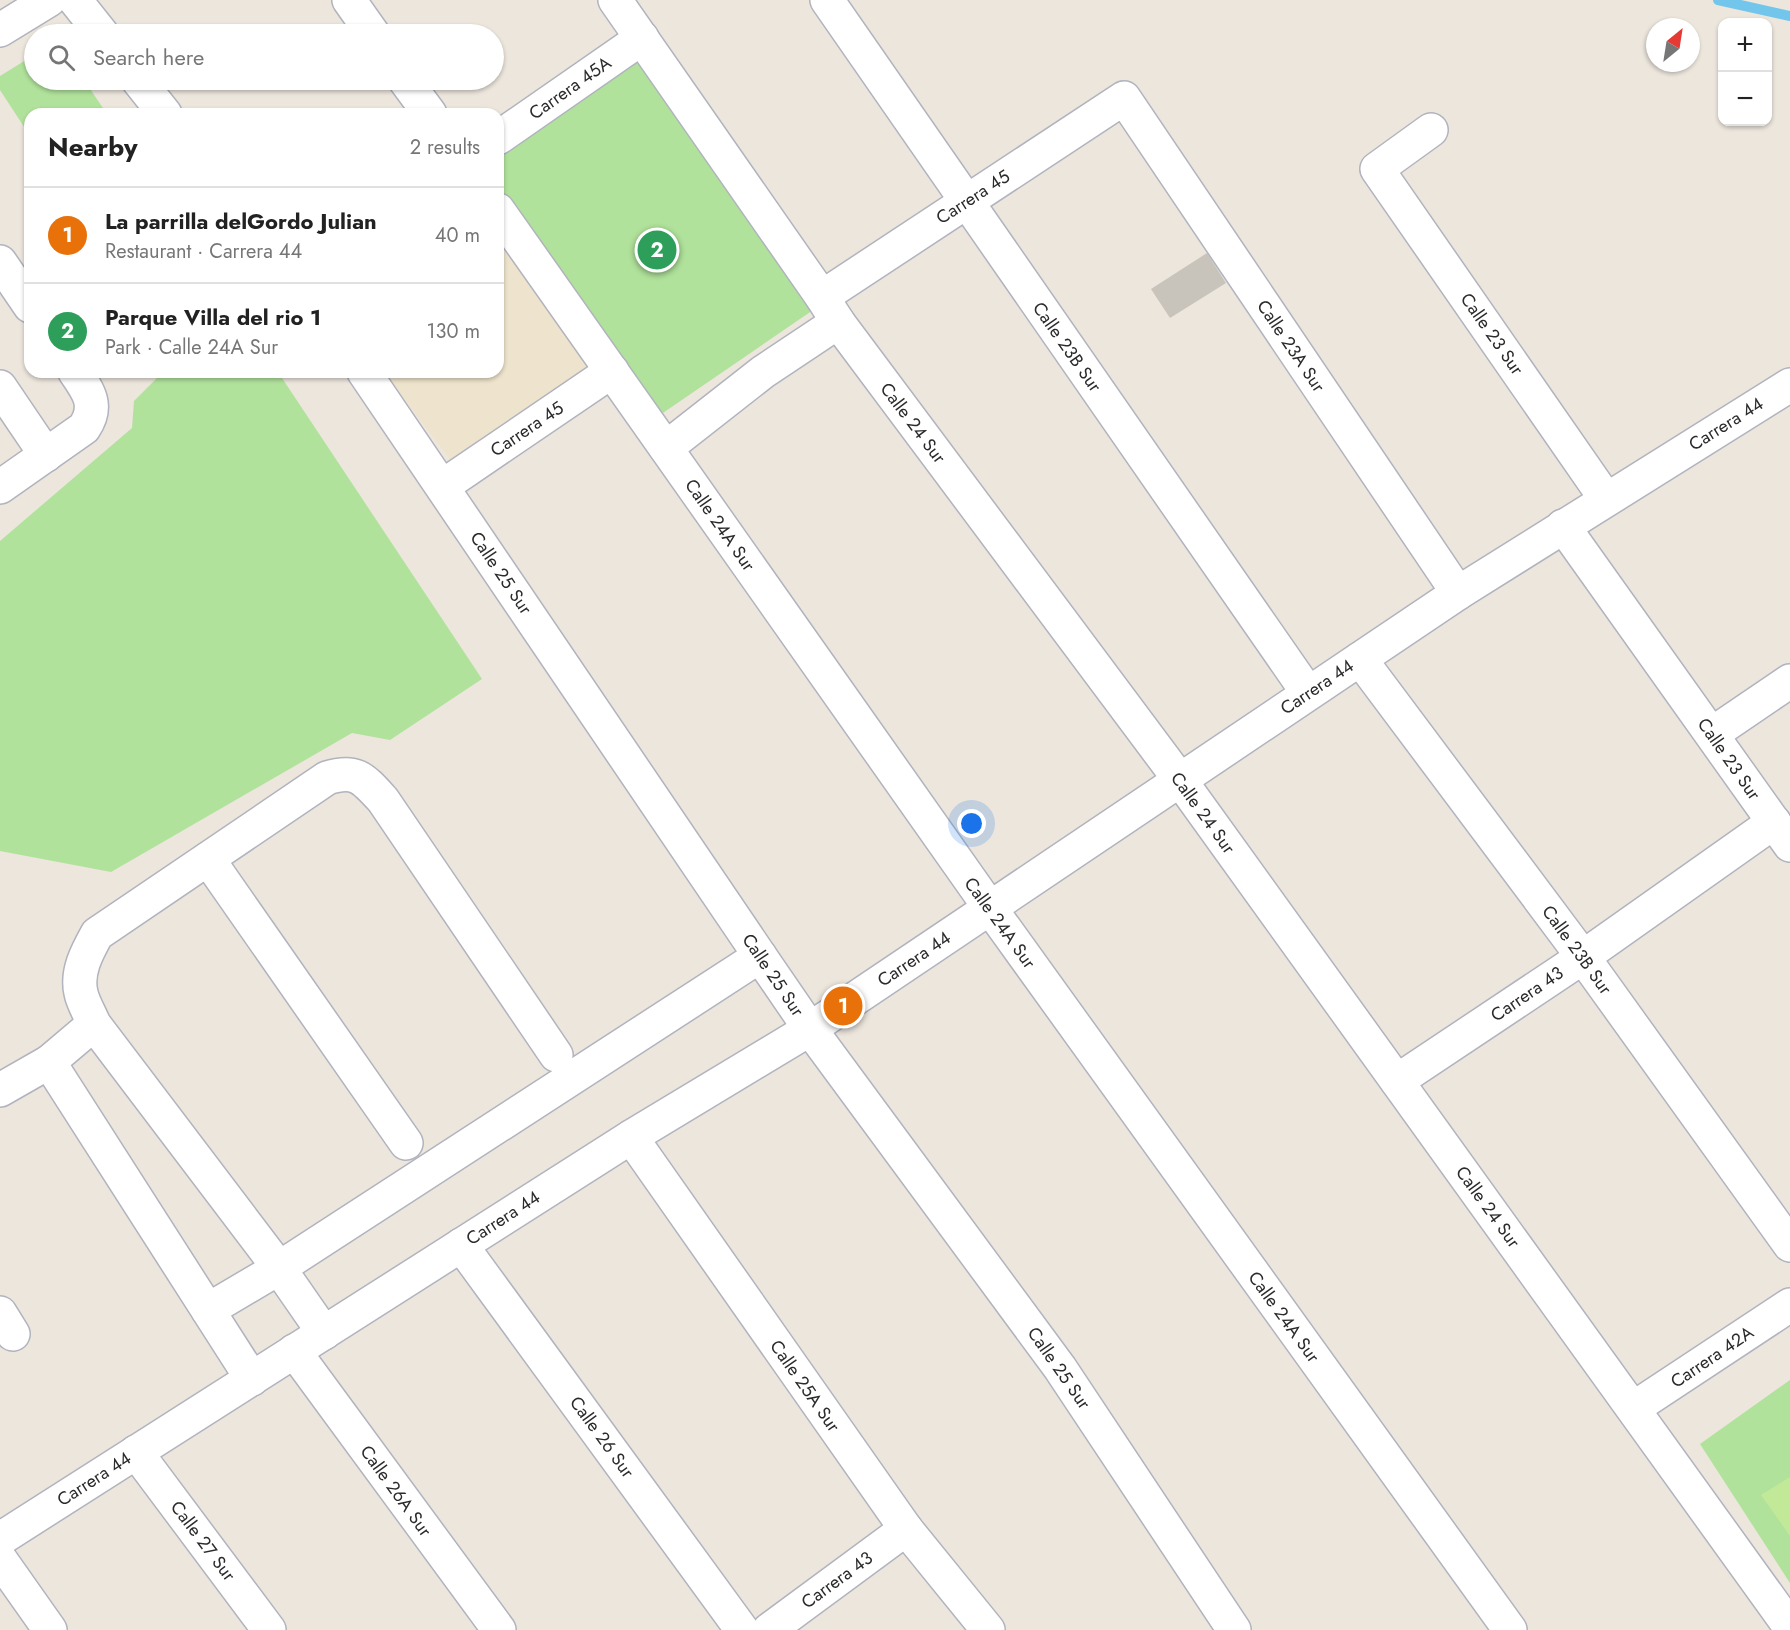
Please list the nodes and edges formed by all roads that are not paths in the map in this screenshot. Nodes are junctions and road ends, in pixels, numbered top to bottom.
1 (49, 0) edge
2 (75, 0) edge
3 (349, 0) edge
4 (615, 0) edge
5 (827, 0) edge
6 (94, 24) edge
7 (367, 24) edge
8 (0, 30) edge
9 (642, 38) junction
10 (146, 90) edge
11 (412, 90) edge
12 (1124, 98) joint
13 (160, 108) edge
14 (426, 108) edge
15 (1431, 130) dead end
16 (504, 134) edge
17 (966, 201) junction
18 (504, 230) edge
19 (0, 262) edge
20 (24, 297) edge
21 (830, 310) junction
22 (612, 371) junction
23 (79, 378) edge
24 (368, 378) edge
25 (1790, 385) edge
26 (0, 387) edge
27 (666, 448) junction
28 (46, 455) junction
29 (442, 486) junction
30 (0, 487) edge
31 (1606, 500) junction
32 (1563, 526) junction
33 (1458, 593) junction
34 (1360, 659) junction
35 (1790, 681) edge
36 (1308, 693) junction
37 (1712, 734) junction
38 (1180, 780) junction
39 (1782, 833) edge
40 (208, 859) junction
41 (990, 908) junction
42 (760, 956) junction
43 (1583, 957) junction
44 (94, 1024) junction
45 (810, 1029) junction
46 (556, 1055) dead end
47 (49, 1062) junction
48 (1397, 1081) junction
49 (0, 1090) edge
50 (631, 1137) junction
51 (406, 1143) dead end
52 (461, 1245) junction
53 (1790, 1245) edge
54 (279, 1268) junction
55 (1790, 1305) edge
56 (208, 1310) junction
57 (324, 1333) junction
58 (294, 1351) junction
59 (252, 1379) junction
60 (1634, 1408) junction
61 (136, 1452) junction
62 (906, 1530) junction
63 (0, 1539) edge
64 (0, 1559) edge
65 (1786, 1627) edge
66 (50, 1630) edge
67 (269, 1630) edge
68 (499, 1630) edge
69 (742, 1630) edge
70 (769, 1630) edge
71 (988, 1630) edge
72 (1234, 1630) edge
73 (1510, 1630) edge

1 - 8 street
2 - 6 street
3 - 7 street
4 - 9 street, Calle 24 Sur
5 - 17 street, Calle 23B Sur
9 - 16 street, Carrera 45A
9 - 21 street, Calle 24 Sur
10 - 13 street
11 - 14 street
12 - 17 street, Carrera 45
12 - 33 street, Calle 23A Sur
15 - 31 street, Calle 23 Sur
17 - 21 street, Carrera 45
17 - 36 street, Calle 23B Sur
18 - 22 street, Calle 24A Sur
19 - 20 street
21 - 27 street, Carrera 45
21 - 38 street, Calle 24 Sur
22 - 27 street, Calle 24A Sur
22 - 29 street, Carrera 45
23 - 28 street
24 - 29 street, Calle 25 Sur
25 - 31 street, Carrera 44
26 - 28 street
27 - 41 street, Calle 24A Sur
28 - 30 street
29 - 42 street, Calle 25 Sur
31 - 32 street, Carrera 44
32 - 33 street, Carrera 44
32 - 37 street, Calle 23 Sur
33 - 34 street, Carrera 44
34 - 36 street, Carrera 44
34 - 43 street, Calle 23B Sur
35 - 37 street
36 - 38 street, Carrera 44
37 - 39 street, Calle 23 Sur
38 - 41 street, Carrera 44
38 - 48 street, Calle 24 Sur
39 - 43 street, Carrera 43
40 - 44 street
40 - 46 street
40 - 51 street
41 - 45 street, Carrera 44
41 - 73 street, Calle 24A Sur
42 - 45 street, Calle 25 Sur
42 - 54 street
43 - 48 street, Carrera 43
43 - 53 street, Calle 23B Sur
44 - 47 street
44 - 54 street
45 - 50 street, Carrera 44
45 - 72 street, Calle 25 Sur
47 - 49 street
47 - 56 street
48 - 60 street, Calle 24 Sur
50 - 52 street, Carrera 44
50 - 62 street, Calle 25A Sur
52 - 57 street, Carrera 44
52 - 69 street, Calle 26 Sur
54 - 56 street
54 - 57 street
55 - 60 street, Carrera 42A
56 - 59 street
57 - 58 street, Carrera 44
58 - 59 street, Carrera 44
58 - 68 street, Calle 26A Sur
59 - 61 street, Carrera 44
60 - 65 street, Calle 24 Sur
61 - 63 street, Carrera 44
61 - 67 street, Calle 27 Sur
62 - 70 street, Carrera 43
62 - 71 street, Calle 25A Sur
64 - 66 street

